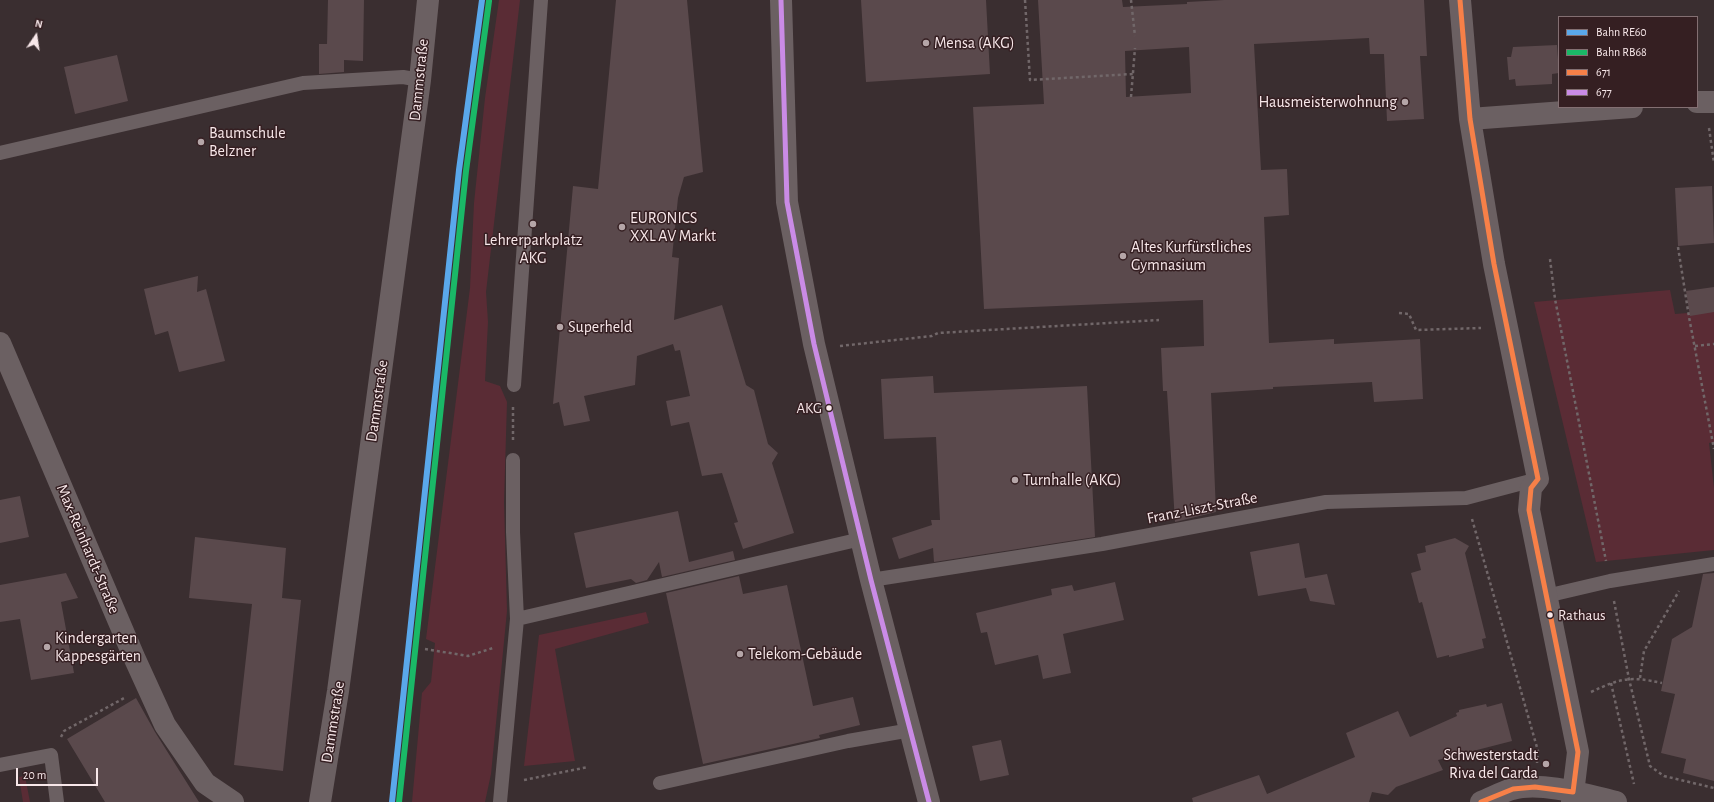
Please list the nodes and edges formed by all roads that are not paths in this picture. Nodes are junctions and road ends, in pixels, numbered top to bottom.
1 (428, 0) edge
2 (541, 0) edge
3 (781, 0) edge
4 (1460, 0) edge
5 (420, 80) junction
6 (1618, 108) edge
7 (1470, 119) junction
8 (0, 153) edge
9 (0, 343) edge
10 (8, 379) edge
11 (514, 385) road end
12 (513, 460) road end
13 (1538, 479) junction
14 (861, 539) junction
15 (1714, 564) edge
16 (872, 580) junction
17 (1546, 596) junction
18 (517, 619) junction
19 (911, 730) junction
20 (0, 765) edge
21 (660, 783) dead end
22 (1625, 796) edge
23 (1573, 797) edge
24 (57, 802) edge
25 (233, 802) edge
26 (320, 802) edge
27 (500, 802) edge
28 (929, 802) edge
29 (1481, 802) edge

1 - 5 street, Dammstraße
2 - 11 lane
3 - 14 street
4 - 7 street
5 - 8 lane
5 - 26 street, Dammstraße
6 - 7 street
7 - 13 street
9 - 10 street, Max-Reinhardt-Straße
10 - 25 street, Max-Reinhardt-Straße
12 - 18 lane
13 - 16 lane, Franz-Liszt-Straße
13 - 17 street
14 - 16 street
14 - 18 lane
15 - 17 lane
16 - 19 street
17 - 23 street
18 - 27 lane
19 - 21 lane
19 - 28 street
20 - 24 lane
22 - 23 street
23 - 29 street

